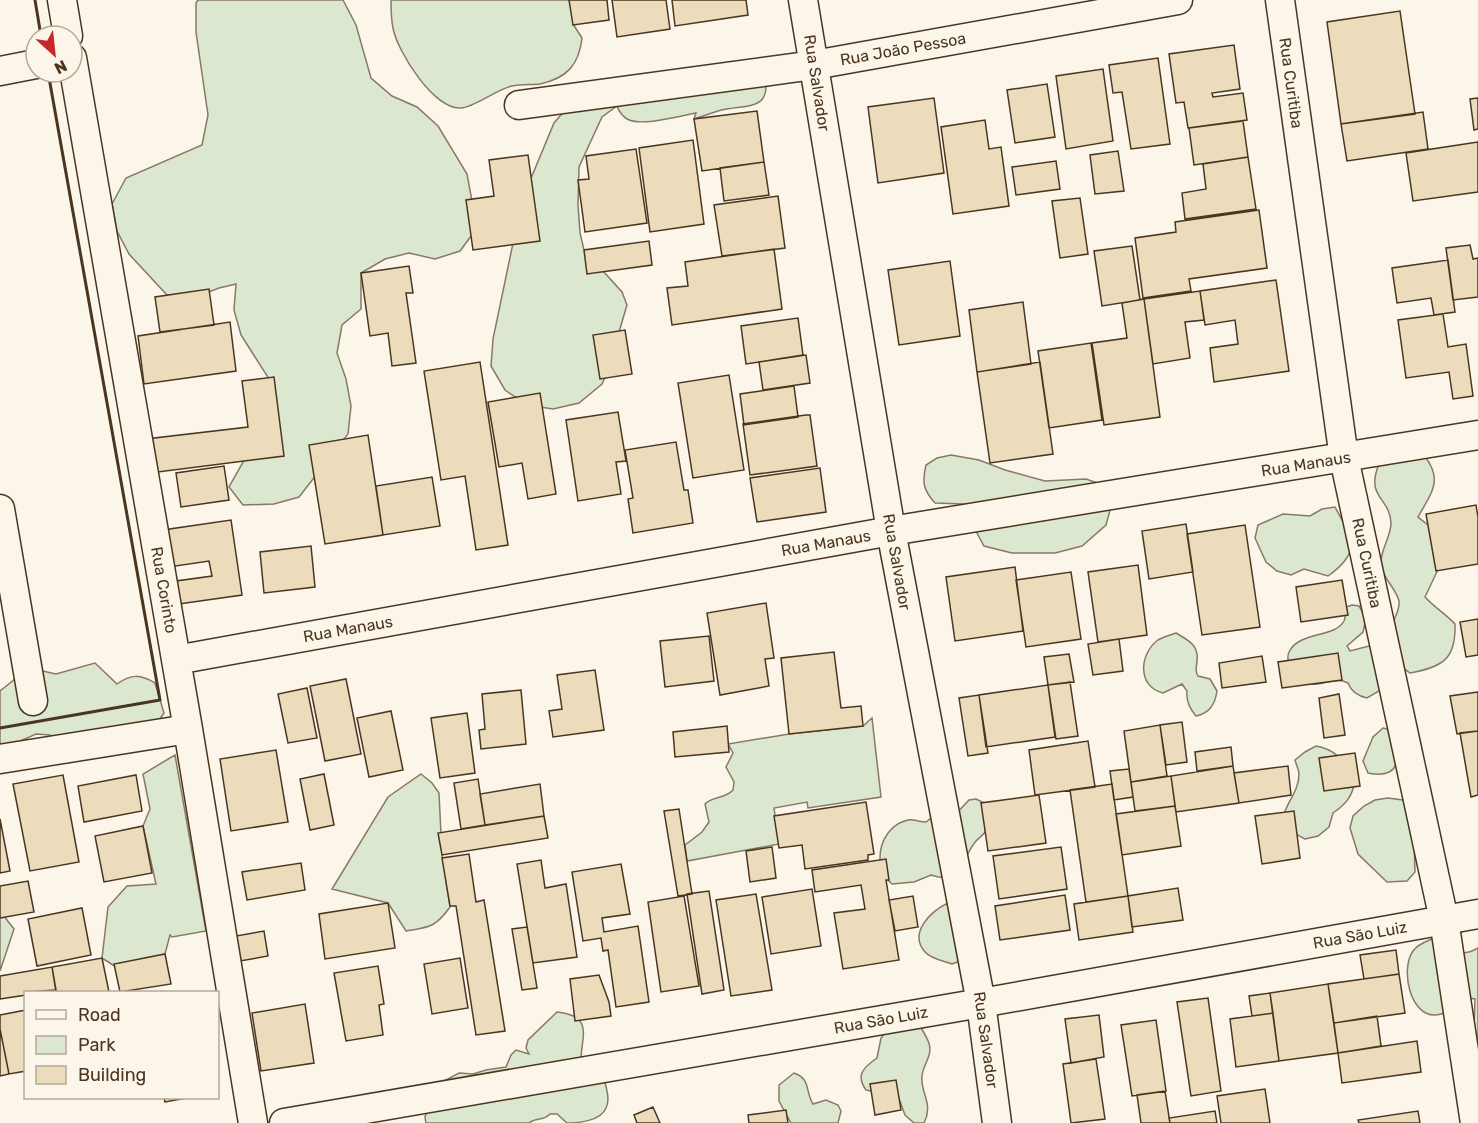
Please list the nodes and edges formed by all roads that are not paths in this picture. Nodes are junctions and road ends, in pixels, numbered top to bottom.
1 (62, 0) edge
2 (803, 0) edge
3 (1178, 0) edge
4 (1280, 0) edge
5 (66, 24) edge
6 (814, 64) junction
7 (24, 66) edge
8 (0, 71) edge
9 (76, 84) edge
10 (519, 105) dead end
11 (1478, 435) edge
12 (1344, 458) junction
13 (0, 510) edge
14 (891, 531) junction
15 (8, 604) edge
16 (176, 660) junction
17 (33, 701) dead end
18 (188, 729) junction
19 (0, 759) edge
20 (1478, 914) edge
21 (1444, 920) junction
22 (981, 1003) junction
23 (253, 1123) edge
24 (284, 1123) edge
25 (998, 1123) edge
26 (1475, 1123) edge

1 - 5 street
2 - 6 street, Rua Salvador
3 - 6 street, Rua João Pessoa
4 - 12 street, Rua Curitiba
6 - 10 street, Rua João Pessoa
6 - 14 street, Rua Salvador
7 - 8 street
9 - 16 street, Rua Corinto
11 - 12 street, Rua Manaus
12 - 14 street, Rua Manaus
12 - 21 street, Rua Curitiba
13 - 15 street
14 - 16 street, Rua Manaus
14 - 22 street, Rua Salvador
15 - 17 street
16 - 18 street, Rua Corinto
18 - 19 street
18 - 23 street, Rua Corinto
20 - 21 street, Rua São Luiz
21 - 22 street, Rua São Luiz
21 - 26 street, Rua Curitiba
22 - 24 street, Rua São Luiz
22 - 25 street, Rua Salvador

